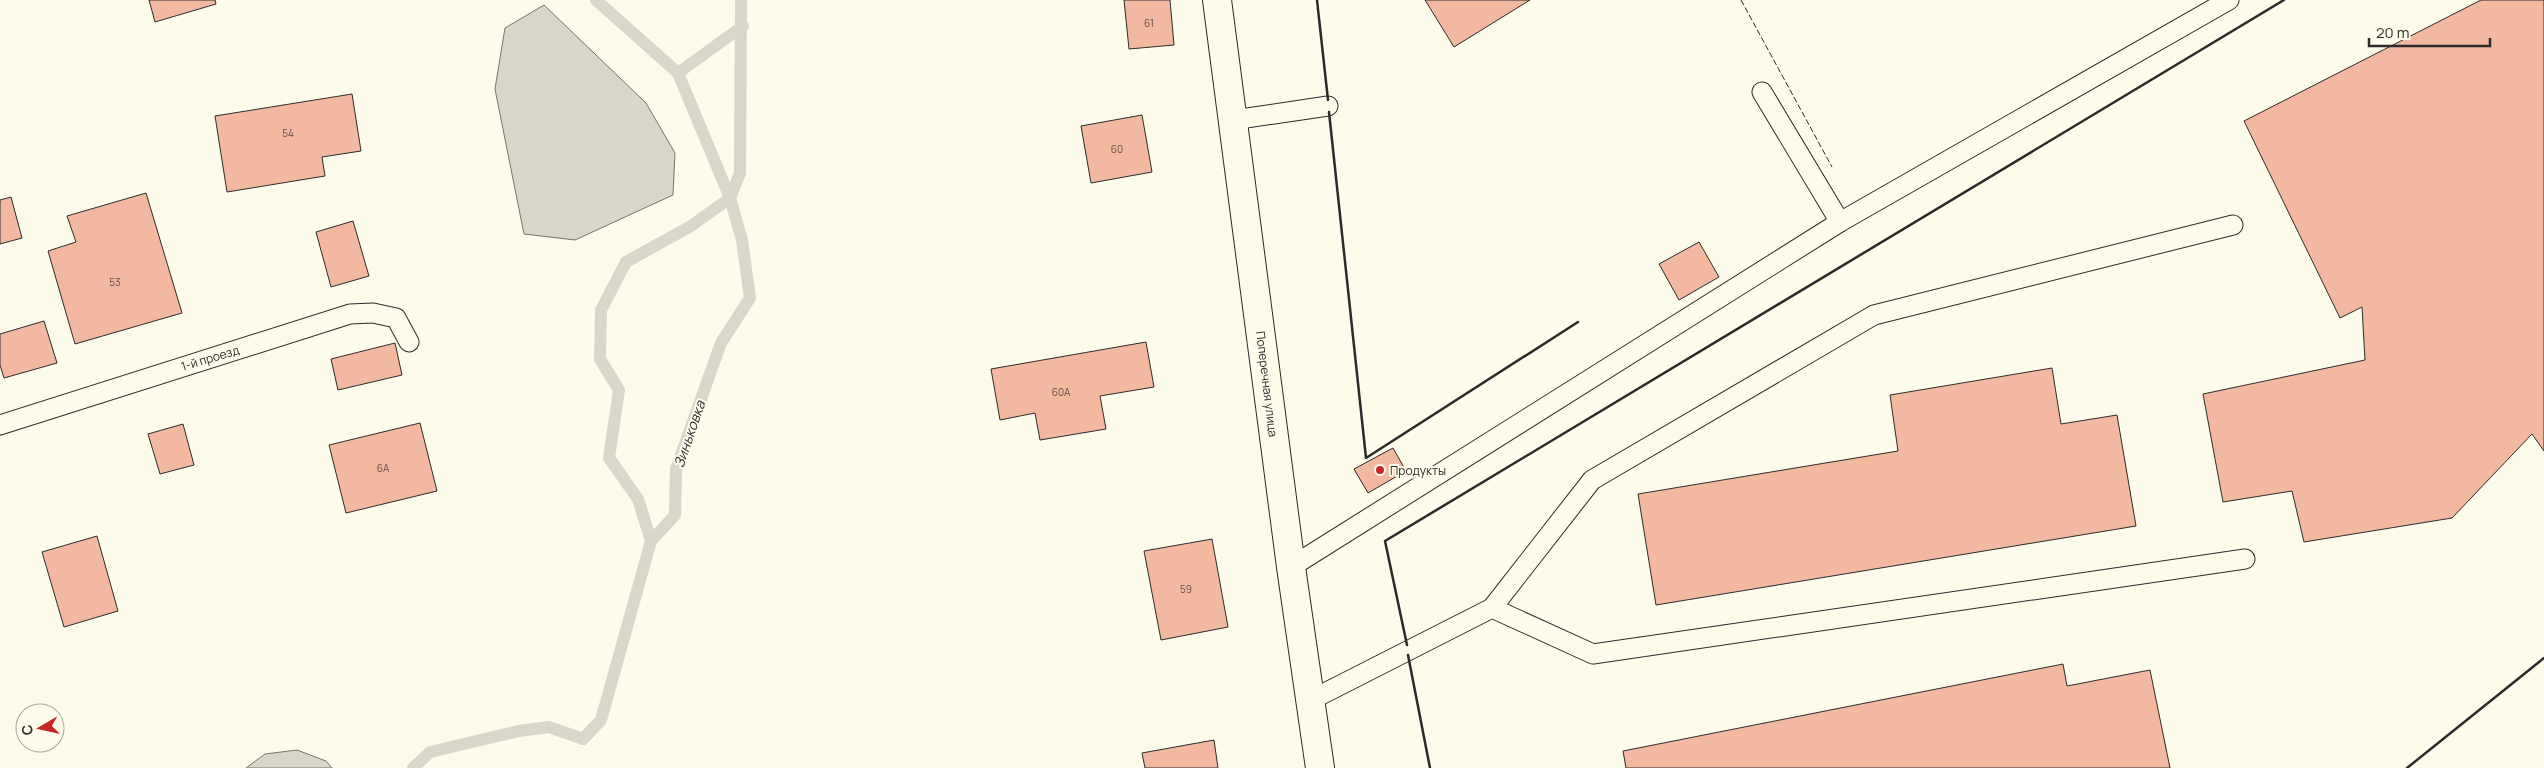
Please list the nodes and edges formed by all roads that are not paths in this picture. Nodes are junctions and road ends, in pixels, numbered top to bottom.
1 (1217, 0) edge
2 (2229, 0) edge
3 (1762, 92) dead end
4 (1328, 106) dead end
5 (1233, 120) junction
6 (1840, 222) junction
7 (2233, 225) dead end
8 (409, 342) dead end
9 (0, 425) edge
10 (2245, 559) dead end
11 (1291, 567) junction
12 (1492, 608) junction
13 (1311, 700) junction
14 (1320, 768) edge

1 - 5 street, Поперечная улица
2 - 6 lane
3 - 6 lane
4 - 5 lane
5 - 11 street, Поперечная улица
6 - 11 lane
7 - 12 lane
8 - 9 lane, 1-й проезд
10 - 12 lane
11 - 13 street, Поперечная улица
12 - 13 lane
13 - 14 street, Поперечная улица

